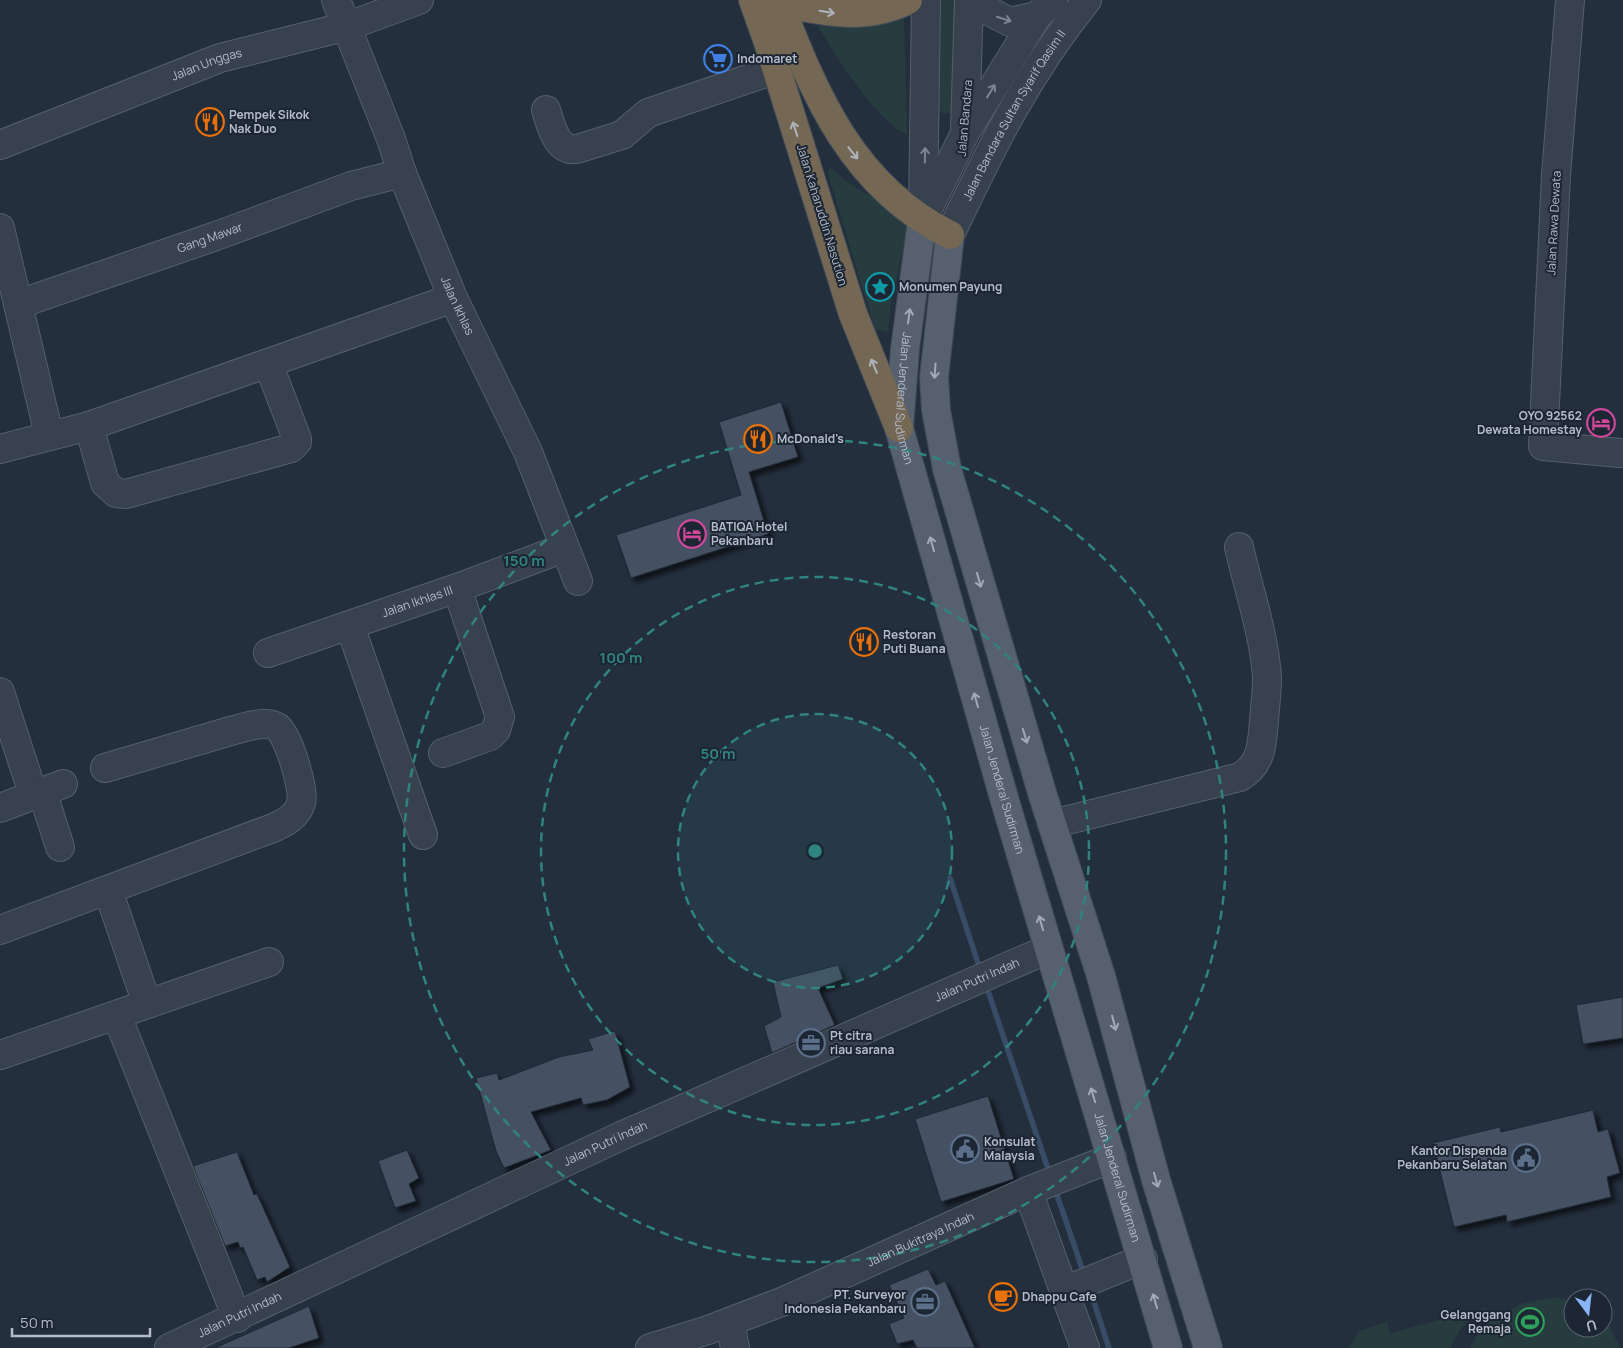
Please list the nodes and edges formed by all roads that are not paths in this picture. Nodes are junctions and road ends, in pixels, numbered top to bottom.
1 (336, 0) edge
2 (419, 0) edge
3 (908, 0) edge
4 (926, 0) edge
5 (969, 0) edge
6 (978, 0) edge
7 (1087, 0) edge
8 (1570, 0) edge
9 (770, 1) edge
10 (1045, 8) edge
11 (348, 26) junction
12 (777, 69) junction
13 (546, 110) dead end
14 (965, 133) junction
15 (0, 146) edge
16 (402, 173) junction
17 (922, 221) junction
18 (0, 228) edge
19 (950, 235) junction
20 (453, 298) junction
21 (19, 304) junction
22 (268, 363) junction
23 (89, 426) junction
24 (899, 428) junction
25 (49, 435) junction
26 (0, 449) edge
27 (1620, 453) dead end
28 (1239, 547) dead end
29 (564, 548) junction
30 (578, 581) dead end
31 (457, 588) junction
32 (350, 626) junction
33 (268, 653) dead end
34 (0, 692) edge
35 (443, 753) dead end
36 (105, 768) dead end
37 (46, 789) junction
38 (0, 808) edge
39 (1052, 824) junction
40 (423, 835) dead end
41 (60, 847) dead end
42 (108, 890) junction
43 (0, 930) edge
44 (1048, 949) junction
45 (268, 962) dead end
46 (1101, 976) junction
47 (1060, 987) junction
48 (147, 1004) junction
49 (117, 1016) junction
50 (0, 1055) edge
51 (1112, 1158) junction
52 (1028, 1191) junction
53 (1143, 1259) junction
54 (1064, 1291) junction
55 (237, 1318) junction
56 (730, 1322) junction
57 (169, 1348) edge
58 (650, 1348) edge
59 (735, 1348) edge
60 (1085, 1348) edge
61 (1168, 1348) edge
62 (1208, 1348) edge

1 - 11 street, Jalan Ikhlas
2 - 11 street, Jalan Unggas
9 -> 3 highway
17 -> 4 street
5 - 14 street, Jalan Bandara
6 -> 10 street
7 - 19 street, Jalan Bandara Sultan Syarif Qasim II
8 - 27 street, Jalan Rawa Dewata
9 - 12 highway, Jalan Kaharuddin Nasution
9 -> 17 highway
14 -> 10 street
11 - 15 street, Jalan Unggas
11 - 16 street, Jalan Ikhlas
12 - 13 street
24 -> 12 highway, Jalan Kaharuddin Nasution
14 - 17 street
14 - 19 street, Jalan Bandara
16 - 20 street, Jalan Ikhlas
16 - 21 street, Gang Mawar
17 - 19 highway
24 -> 17 main road, Jalan Jenderal Sudirman
18 - 21 street
19 -> 39 main road, Jalan Jenderal Sudirman
20 - 22 street
20 - 29 street, Jalan Ikhlas
21 - 25 street
22 - 23 street
22 - 23 street
23 - 25 street
44 -> 24 main road, Jalan Jenderal Sudirman
25 - 26 street
28 - 39 street
29 - 30 street, Jalan Ikhlas
29 - 31 street, Jalan Ikhlas III
31 - 32 street, Jalan Ikhlas III
31 - 35 street
32 - 33 street, Jalan Ikhlas III
32 - 40 street
34 - 37 street
36 - 42 street
37 - 38 street
37 - 41 street
39 - 46 main road, Jalan Jenderal Sudirman
42 - 43 street
42 - 48 street
44 - 47 main road, Jalan Jenderal Sudirman
44 - 55 street, Jalan Putri Indah
45 - 48 street
46 - 47 main road
46 -> 62 main road, Jalan Jenderal Sudirman
51 -> 47 main road, Jalan Jenderal Sudirman
48 - 49 street
49 - 50 street
49 - 55 street
51 - 52 street, Jalan Bukitraya Indah
51 - 53 main road, Jalan Jenderal Sudirman
52 - 54 street
52 - 56 street, Jalan Bukitraya Indah
53 - 54 street
61 -> 53 main road, Jalan Jenderal Sudirman
54 - 60 street
55 - 57 street, Jalan Putri Indah
56 - 58 street, Jalan Bukitraya Indah
56 - 59 street

